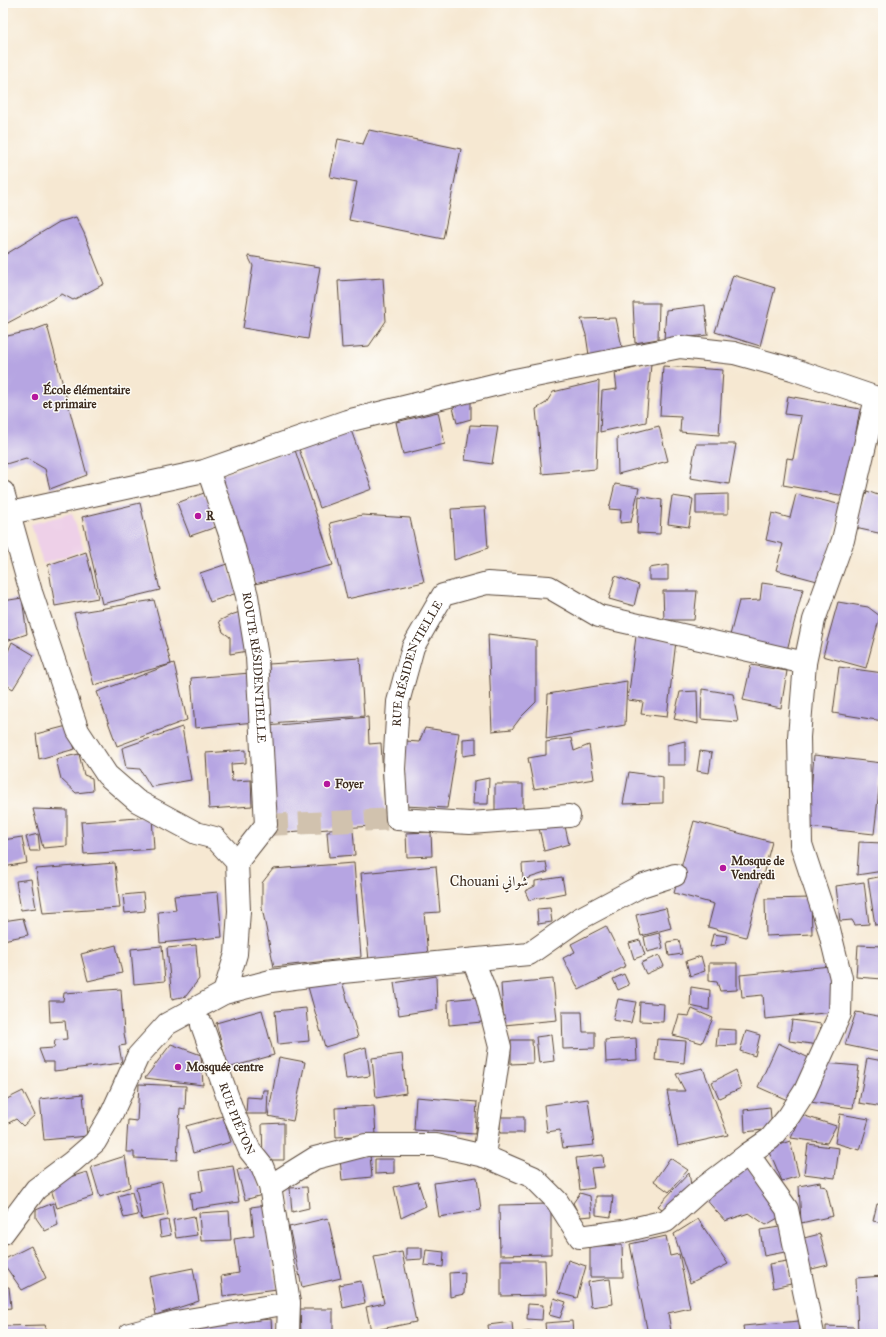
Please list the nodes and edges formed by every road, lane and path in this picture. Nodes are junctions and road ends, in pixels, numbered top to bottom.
1 (879, 399) edge
2 (208, 470) junction
3 (3, 492) edge
4 (10, 513) junction
5 (805, 663) junction
6 (569, 816) dead end
7 (237, 862) junction
8 (675, 875) dead end
9 (473, 960) junction
10 (224, 993) junction
11 (202, 1025) dead end
12 (748, 1154) junction
13 (484, 1156) junction
14 (270, 1186) junction
15 (3, 1232) edge
16 (289, 1303) junction
17 (130, 1334) edge
18 (288, 1334) edge
19 (813, 1334) edge

1 - 2 street
1 - 5 street
2 - 4 street
2 - 7 street, ROUTE RÉSIDENTIELLE
3 - 4 street
4 - 7 street
5 - 6 street, RUE RÉSIDENTIELLE
5 - 12 street
7 - 10 street
8 - 9 street
9 - 10 street
9 - 13 street
10 - 15 street
11 - 14 street, RUE PIÉTON
12 - 13 street
12 - 19 street
13 - 14 street
14 - 16 street, RUE PIÉTON
16 - 17 street
16 - 18 street, RUE PIÉTON

